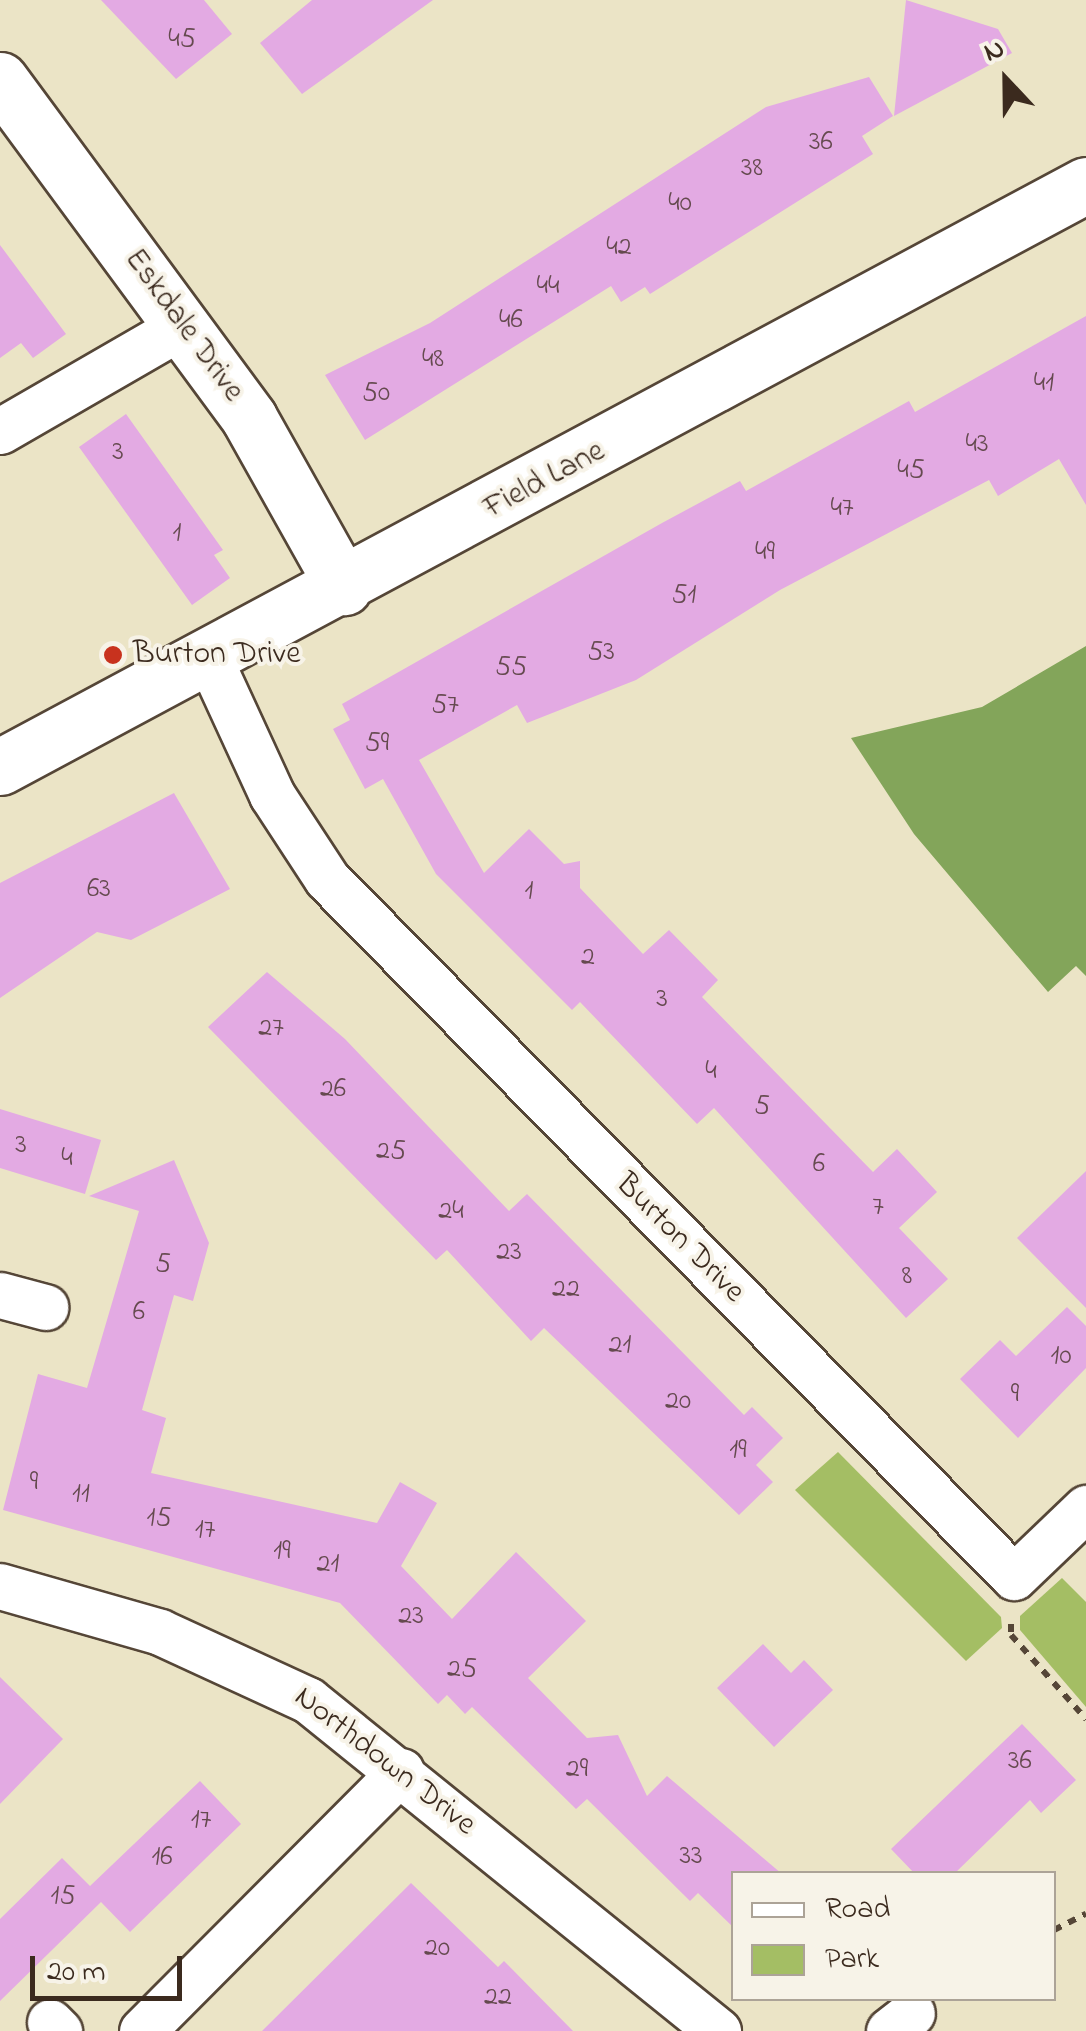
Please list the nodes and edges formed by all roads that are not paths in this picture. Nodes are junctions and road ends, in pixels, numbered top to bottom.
1 (0, 80) edge
2 (1086, 186) edge
3 (185, 324) junction
4 (0, 431) edge
5 (344, 587) junction
6 (208, 658) junction
7 (0, 767) edge
8 (0, 1295) edge
9 (45, 1307) dead end
10 (1086, 1508) edge
11 (0, 1586) edge
12 (401, 1771) junction
13 (142, 2031) edge
14 (718, 2031) edge

1 - 3 street, Eskdale Drive
2 - 5 street, Field Lane
3 - 4 street
3 - 5 street, Eskdale Drive
5 - 6 street, Field Lane
6 - 7 street, Field Lane
6 - 10 street, Burton Drive
8 - 9 street
11 - 12 street, Northdown Drive
12 - 13 street
12 - 14 street, Northdown Drive

